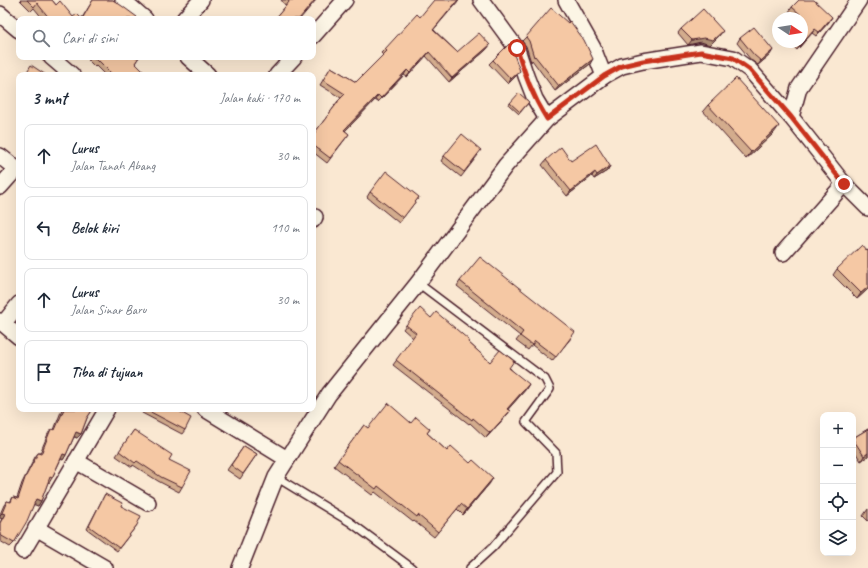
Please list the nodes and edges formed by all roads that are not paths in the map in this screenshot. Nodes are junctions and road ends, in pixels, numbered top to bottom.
1 (123, 0) edge
2 (201, 0) edge
3 (345, 0) edge
4 (481, 0) edge
5 (566, 0) edge
6 (859, 0) edge
7 (0, 14) edge
8 (142, 16) edge
9 (187, 16) edge
10 (16, 27) edge
11 (316, 33) edge
12 (54, 60) edge
13 (191, 60) edge
14 (291, 60) edge
15 (68, 72) edge
16 (205, 72) edge
17 (280, 72) edge
18 (604, 76) junction
19 (791, 117) junction
20 (547, 119) junction
21 (0, 156) edge
22 (16, 169) edge
23 (16, 171) edge
24 (844, 184) junction
25 (0, 187) edge
26 (868, 208) edge
27 (783, 253) dead end
28 (418, 283) junction
29 (16, 307) edge
30 (2, 322) edge
31 (16, 334) edge
32 (105, 412) edge
33 (210, 412) edge
34 (287, 459) junction
35 (76, 461) junction
36 (276, 476) junction
37 (148, 503) dead end
38 (36, 528) junction
39 (23, 551) dead end
40 (105, 568) edge
41 (240, 568) edge
42 (412, 568) edge
43 (470, 568) edge

1 - 8 street
2 - 9 street
3 - 11 street
4 - 20 street
5 - 18 street
6 - 19 street
7 - 10 street
12 - 15 street
13 - 16 street
14 - 17 street
18 - 19 street
18 - 20 street
19 - 24 street
20 - 28 street
21 - 22 street
23 - 25 street
24 - 26 street
24 - 27 street
28 - 34 street
28 - 43 lane
29 - 30 street
30 - 31 street
32 - 35 street
33 - 34 street
34 - 36 street
35 - 37 street
35 - 38 street
36 - 41 street
36 - 42 lane
38 - 39 street
38 - 40 street

